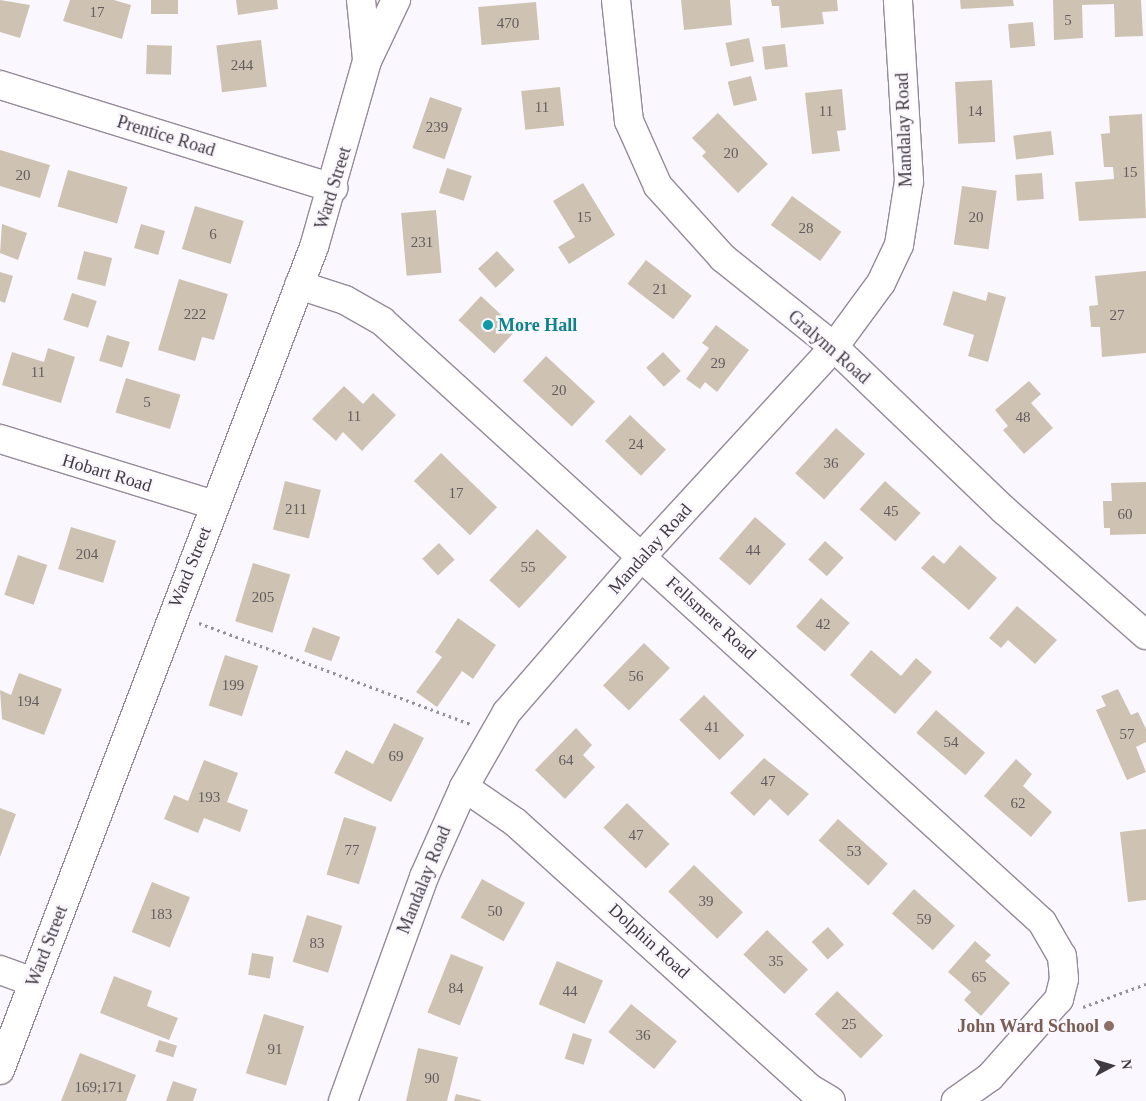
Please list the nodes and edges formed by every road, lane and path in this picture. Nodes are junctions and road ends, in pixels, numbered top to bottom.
1 (361, 0) edge
2 (396, 0) edge
3 (616, 0) edge
4 (898, 0) edge
5 (367, 61) junction
6 (0, 84) edge
7 (333, 188) junction
8 (300, 285) junction
9 (834, 347) junction
10 (0, 439) edge
11 (214, 506) junction
12 (642, 556) junction
13 (195, 621) dead end
14 (1146, 635) edge
15 (475, 726) dead end
16 (464, 787) junction
17 (0, 970) edge
18 (33, 982) junction
19 (1146, 984) edge
20 (1059, 999) junction
21 (0, 1070) edge
22 (343, 1101) edge
23 (831, 1101) edge
24 (956, 1101) edge

1 - 5 street, Ward Street
2 - 5 street, Ward Street
3 - 9 street, Gralynn Road
4 - 9 street, Mandalay Road
5 - 7 street, Ward Street
6 - 7 street, Prentice Road
7 - 8 street, Ward Street
8 - 11 street, Ward Street
8 - 12 street, Fellsmere Road
9 - 12 street, Mandalay Road
9 - 14 street, Gralynn Road
10 - 11 street, Hobart Road
11 - 18 street, Ward Street
12 - 16 street, Mandalay Road
12 - 20 street, Fellsmere Road
13 - 15 path
16 - 22 street, Mandalay Road
16 - 23 street, Dolphin Road
17 - 18 street
18 - 21 street, Ward Street
19 - 20 path
20 - 24 street

